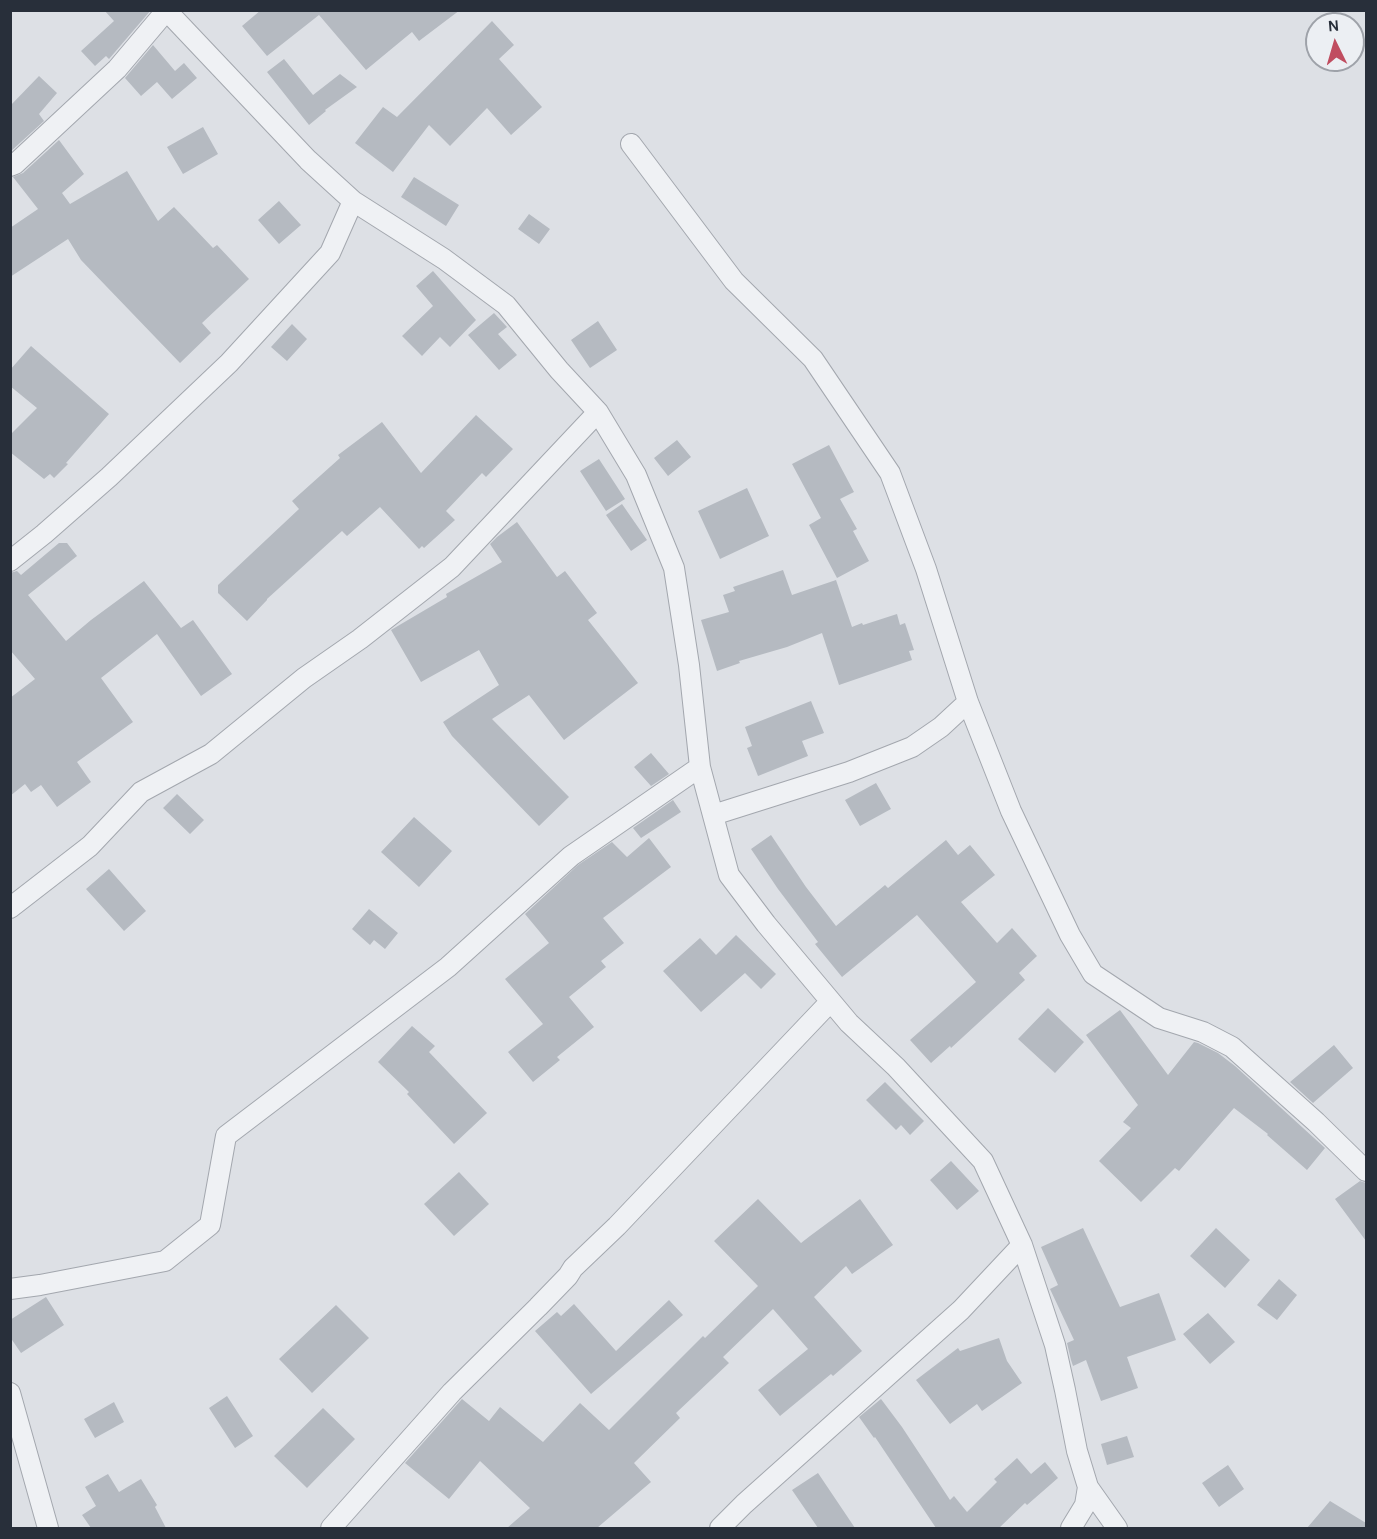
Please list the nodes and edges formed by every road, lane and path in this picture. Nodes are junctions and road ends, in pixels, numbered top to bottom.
1 (166, 11) edge
2 (631, 144) dead end
3 (10, 166) edge
4 (353, 201) junction
5 (598, 412) junction
6 (10, 561) edge
7 (968, 702) junction
8 (700, 767) junction
9 (713, 815) junction
10 (10, 908) edge
11 (830, 1002) junction
12 (1366, 1171) edge
13 (1022, 1245) junction
14 (10, 1289) edge
15 (10, 1393) edge
16 (1088, 1487) junction
17 (48, 1528) edge
18 (331, 1528) edge
19 (720, 1528) edge
20 (1071, 1528) edge
21 (1117, 1528) edge

1 - 3 street
1 - 4 street
2 - 7 street
4 - 5 street
4 - 6 street
5 - 8 street
5 - 10 street
7 - 9 street
7 - 12 street
8 - 9 street
8 - 14 street
9 - 11 street
11 - 13 street
11 - 18 street
13 - 16 street
13 - 19 street
15 - 17 street
16 - 20 street
16 - 21 street

